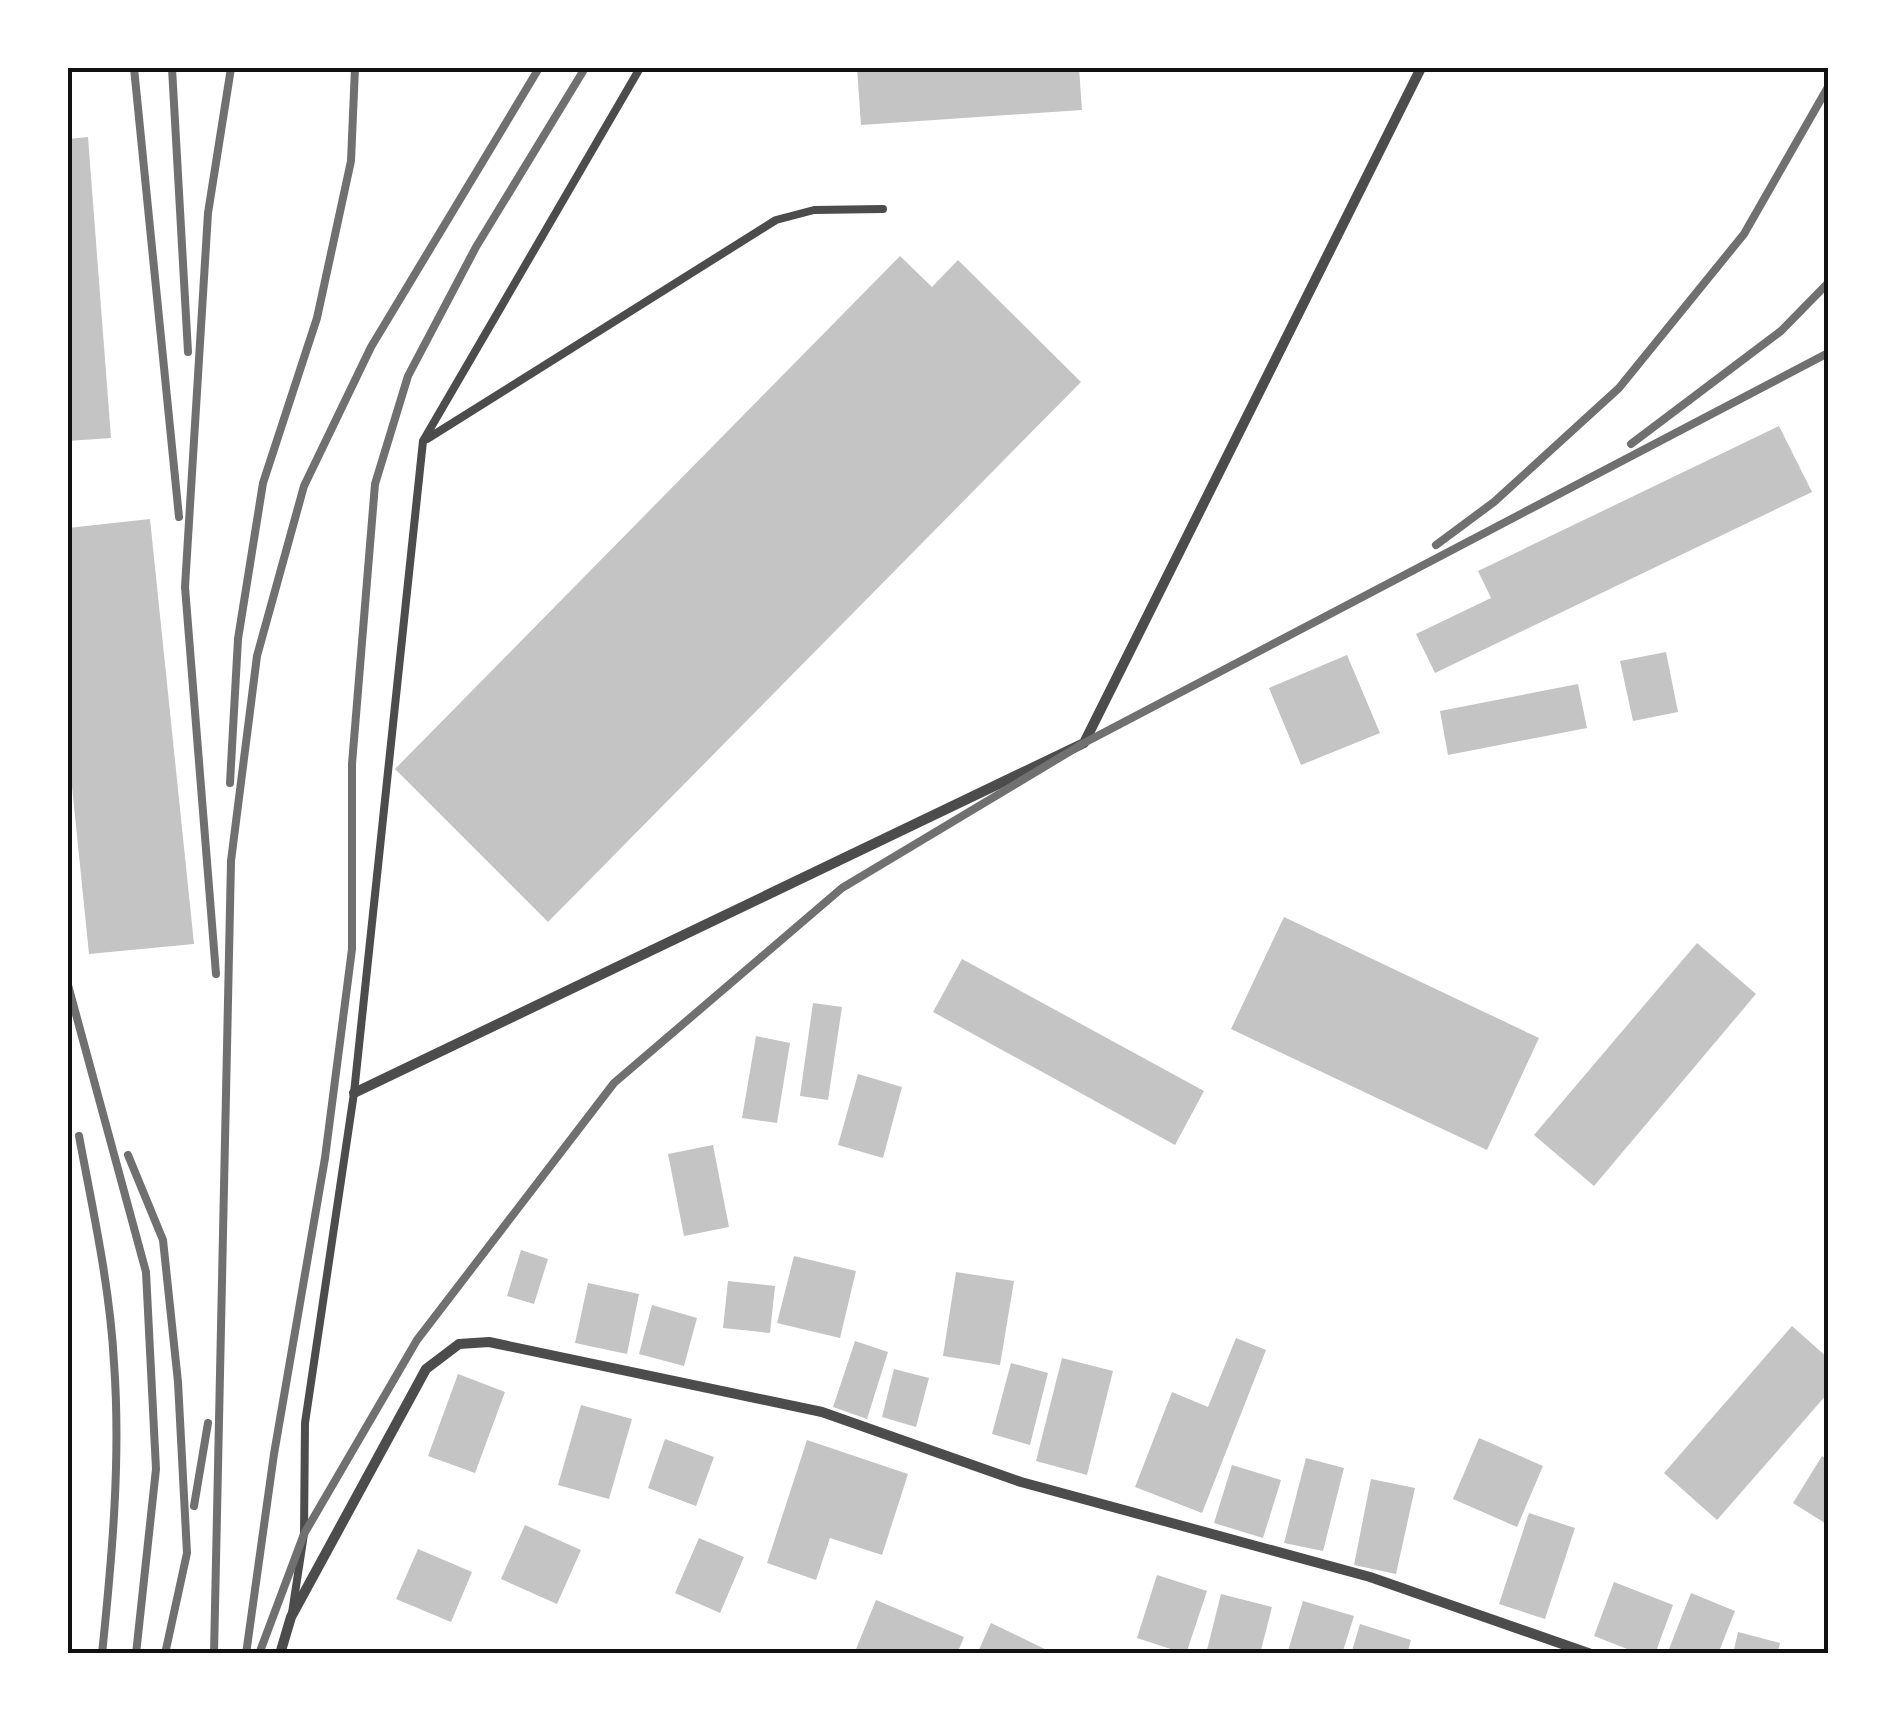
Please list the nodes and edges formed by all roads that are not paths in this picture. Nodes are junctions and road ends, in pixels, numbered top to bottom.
1 (640, 68) edge
2 (1421, 68) edge
3 (883, 209) dead end
4 (422, 442) junction
5 (354, 1093) junction
6 (291, 1617) junction
7 (280, 1654) edge
8 (1591, 1654) edge

1 - 4 lane
2 - 5 street
3 - 4 lane
4 - 5 lane
5 - 6 lane
6 - 7 street
6 - 8 street

